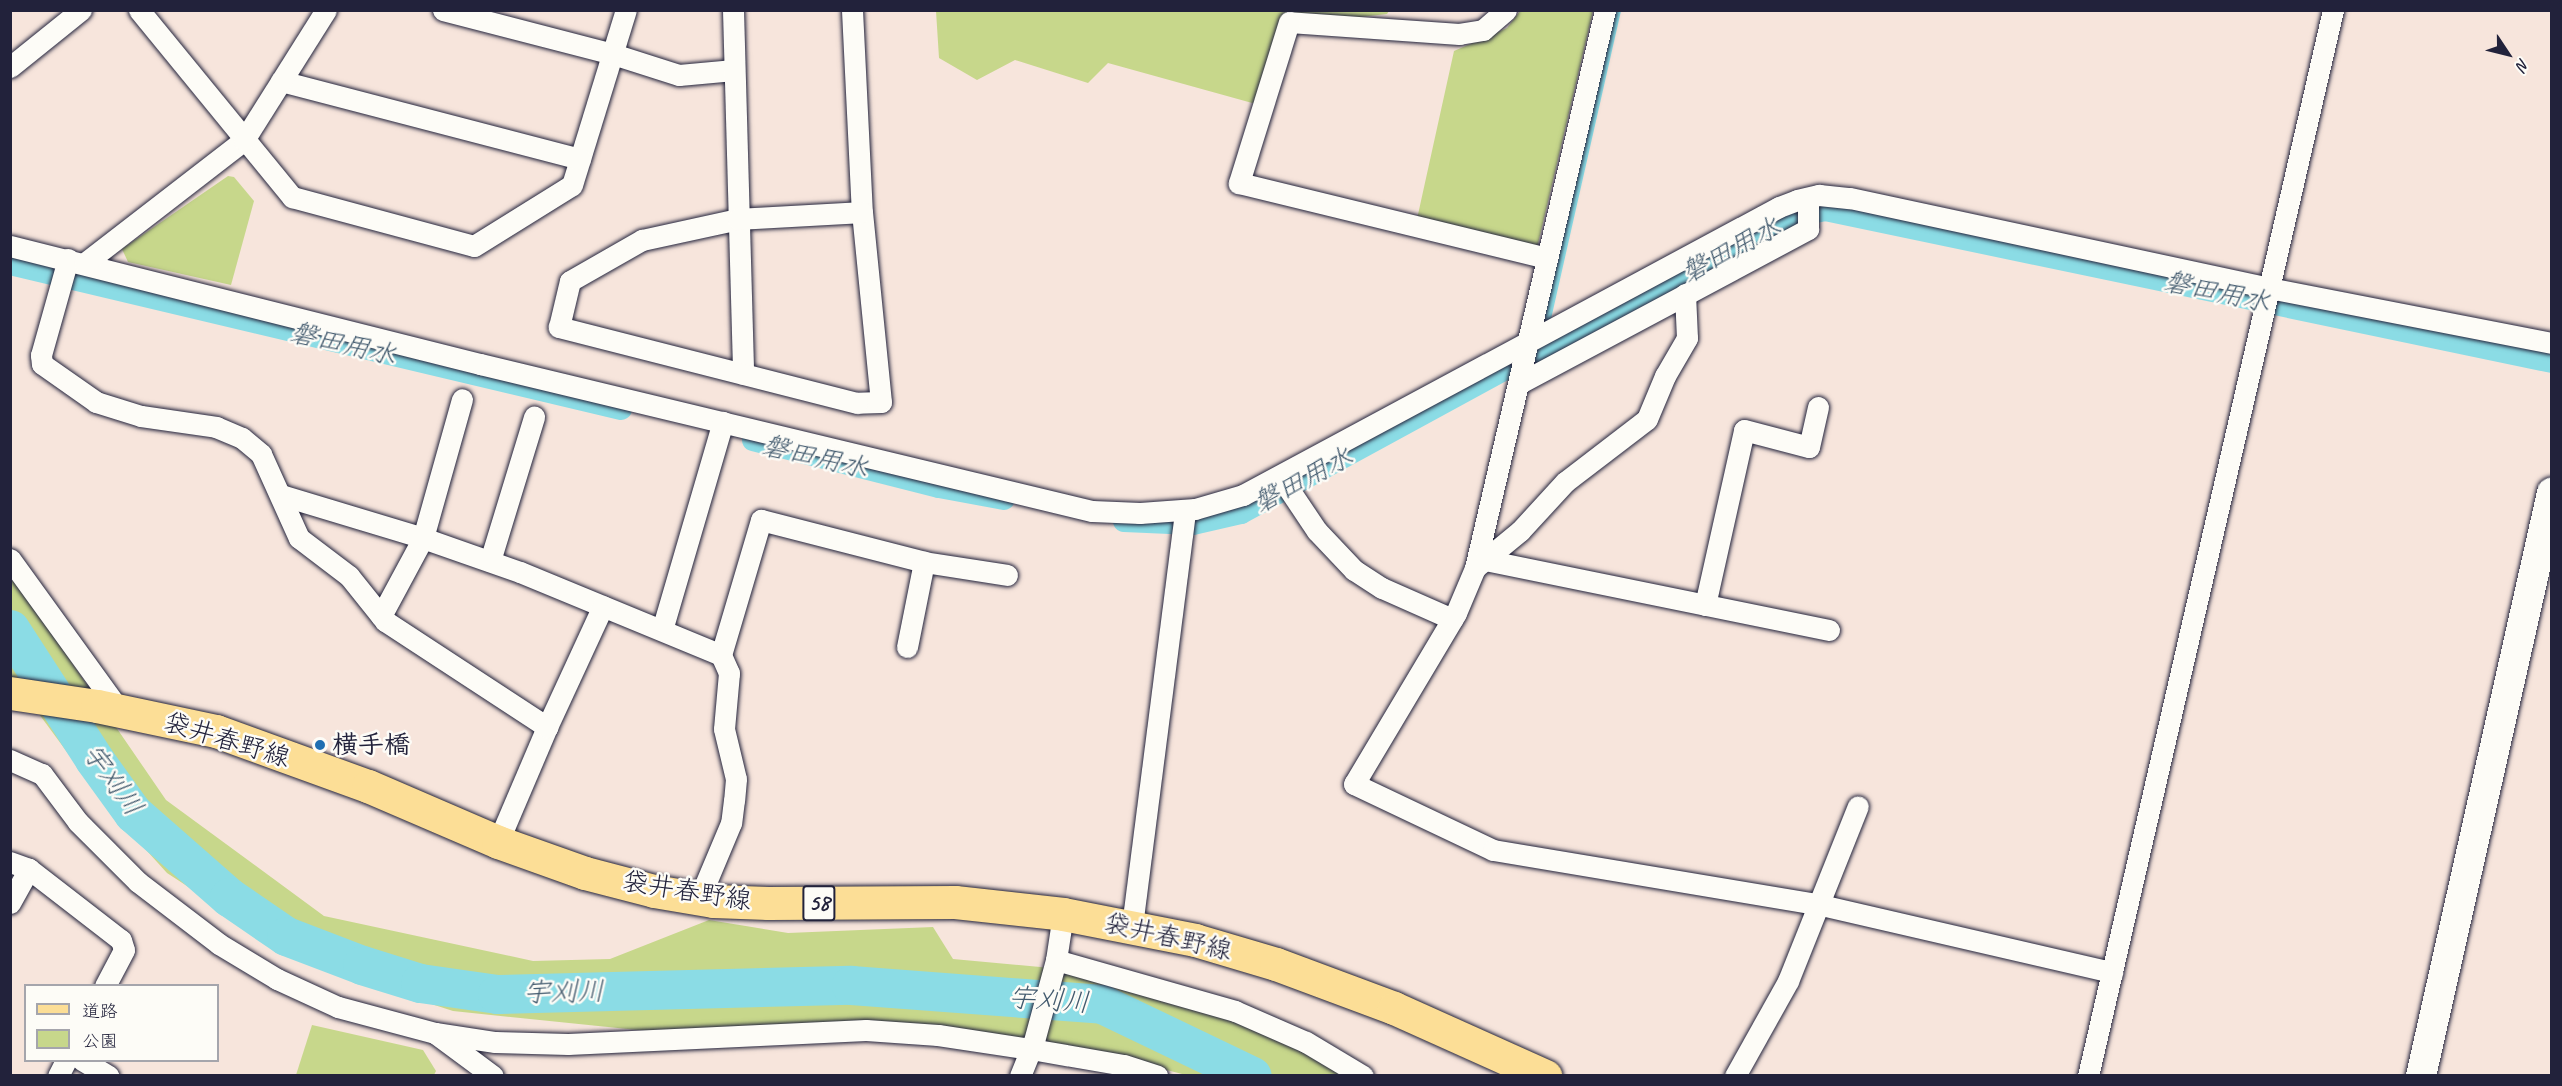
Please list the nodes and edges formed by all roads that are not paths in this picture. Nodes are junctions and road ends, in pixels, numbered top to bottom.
1 (81, 10) edge
2 (139, 10) edge
3 (326, 10) edge
4 (443, 10) edge
5 (626, 10) edge
6 (733, 10) edge
7 (852, 10) edge
8 (1506, 10) edge
9 (1605, 10) edge
10 (2333, 10) edge
11 (613, 54) junction
12 (10, 67) edge
13 (734, 69) junction
14 (281, 81) junction
15 (244, 140) junction
16 (580, 159) junction
17 (1808, 198) junction
18 (862, 212) junction
19 (738, 219) junction
20 (10, 246) edge
21 (1547, 258) junction
22 (70, 269) junction
23 (2269, 288) junction
24 (1685, 294) junction
25 (1528, 341) junction
26 (2552, 343) edge
27 (743, 374) junction
28 (1518, 384) junction
29 (462, 399) dead end
30 (1818, 407) dead end
31 (534, 417) dead end
32 (723, 422) junction
33 (1280, 476) junction
34 (2552, 493) edge
35 (281, 495) junction
36 (1185, 510) junction
37 (423, 538) junction
38 (10, 559) edge
39 (490, 561) junction
40 (924, 562) junction
41 (1480, 564) junction
42 (1007, 575) dead end
43 (1705, 605) junction
44 (603, 606) junction
45 (381, 616) junction
46 (1452, 619) junction
47 (662, 630) junction
48 (1829, 630) dead end
49 (907, 647) dead end
50 (721, 655) junction
51 (10, 693) edge
52 (108, 708) junction
53 (547, 727) junction
54 (10, 760) edge
55 (1858, 806) dead end
56 (498, 842) junction
57 (20, 866) edge
58 (699, 898) junction
59 (10, 903) edge
60 (1821, 904) junction
61 (1064, 914) junction
62 (1132, 926) junction
63 (1056, 960) junction
64 (2112, 972) junction
65 (106, 984) edge
66 (435, 1033) junction
67 (1033, 1045) junction
68 (65, 1062) edge
69 (85, 1062) edge
70 (2090, 1075) edge
71 (58, 1076) edge
72 (109, 1076) edge
73 (493, 1076) edge
74 (1020, 1076) edge
75 (1157, 1076) edge
76 (1363, 1076) edge
77 (1545, 1076) edge
78 (1735, 1076) edge
79 (2421, 1076) edge

1 - 12 street
2 - 15 street
3 - 14 street
4 - 11 street
5 - 11 street
6 - 13 street
7 - 18 street
8 - 21 street
9 - 21 street
10 - 23 street
11 - 13 street
11 - 16 street
13 - 19 street
14 - 15 street
14 - 16 street
15 - 16 street
15 - 22 street
17 - 23 street
17 - 24 street
17 - 25 street
18 - 19 street
18 - 27 street
19 - 27 street
19 - 27 street
20 - 22 street
21 - 25 street
22 - 32 street
22 - 35 street
23 - 26 street
23 - 64 street
24 - 28 street
24 - 41 street
25 - 28 street
25 - 33 street
28 - 41 street
29 - 37 street
30 - 43 street
31 - 39 street
32 - 36 street
32 - 47 street
33 - 36 street
33 - 46 street
34 - 79 street
35 - 37 street
35 - 45 street
36 - 62 street
37 - 39 street
37 - 45 street
38 - 52 street
39 - 44 street
40 - 42 street
40 - 49 street
40 - 50 street
41 - 43 street
41 - 46 street
43 - 48 street
44 - 47 street
44 - 53 street
45 - 53 street
46 - 60 street
47 - 50 street
50 - 58 street
51 - 52 main road, 袋井春野線 / 58
52 - 56 main road, 袋井春野線 / 58
53 - 56 street
54 - 66 street
55 - 60 street
56 - 58 main road, 袋井春野線 / 58
57 - 59 street
57 - 65 street
58 - 61 main road, 袋井春野線 / 58
60 - 64 street
60 - 78 street
61 - 62 main road, 袋井春野線 / 58
61 - 63 street
62 - 77 main road, 袋井春野線 / 58
63 - 67 street
63 - 76 street
64 - 70 street
66 - 67 street
66 - 73 street
67 - 74 street
67 - 75 street
68 - 71 street
69 - 72 street

